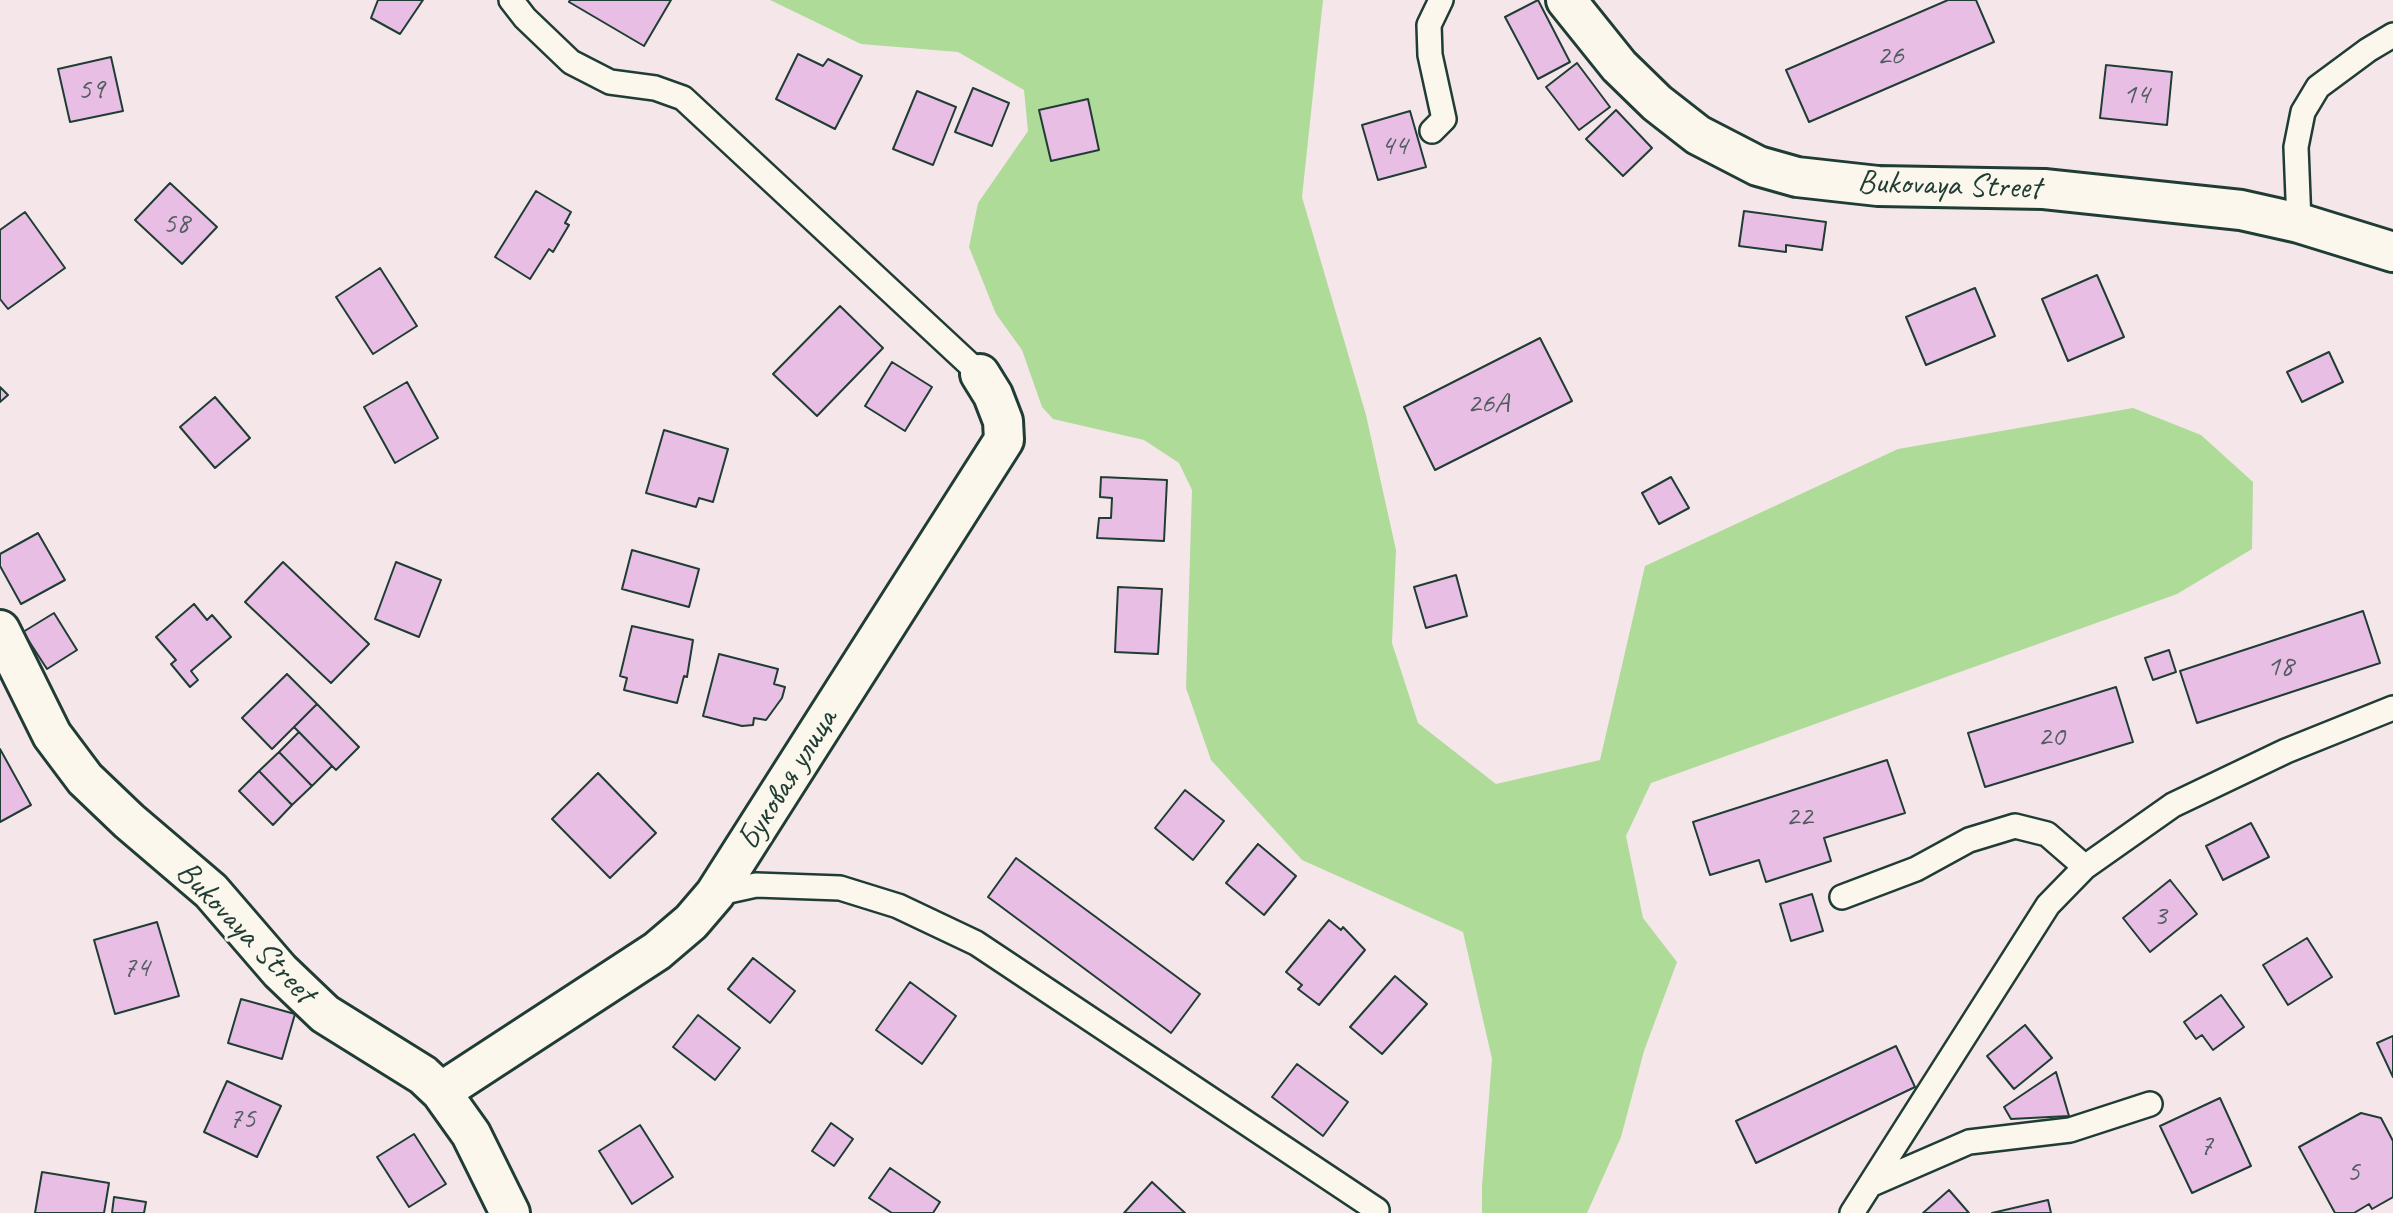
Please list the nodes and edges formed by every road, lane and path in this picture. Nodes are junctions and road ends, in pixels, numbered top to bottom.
1 (511, 0) edge
2 (1441, 0) edge
3 (1566, 0) edge
4 (2393, 35) edge
5 (1432, 131) dead end
6 (2299, 222) junction
7 (2393, 252) edge
8 (980, 374) joint
9 (0, 630) edge
10 (2393, 708) edge
11 (2085, 867) junction
12 (715, 894) junction
13 (1842, 897) dead end
14 (441, 1092) junction
15 (2150, 1104) dead end
16 (1870, 1185) junction
17 (1377, 1210) dead end
18 (510, 1213) edge
19 (1852, 1213) edge

1 - 8 lane
2 - 5 lane
3 - 6 street, Bukovaya Street
4 - 6 lane
6 - 7 street, Bukovaya Street
8 - 12 street, Буковая улица
9 - 14 street, Bukovaya Street
10 - 11 lane
11 - 13 lane
11 - 16 lane
12 - 14 street, Буковая улица
12 - 17 lane
14 - 18 street, Bukovaya Street
15 - 16 lane
16 - 19 lane

